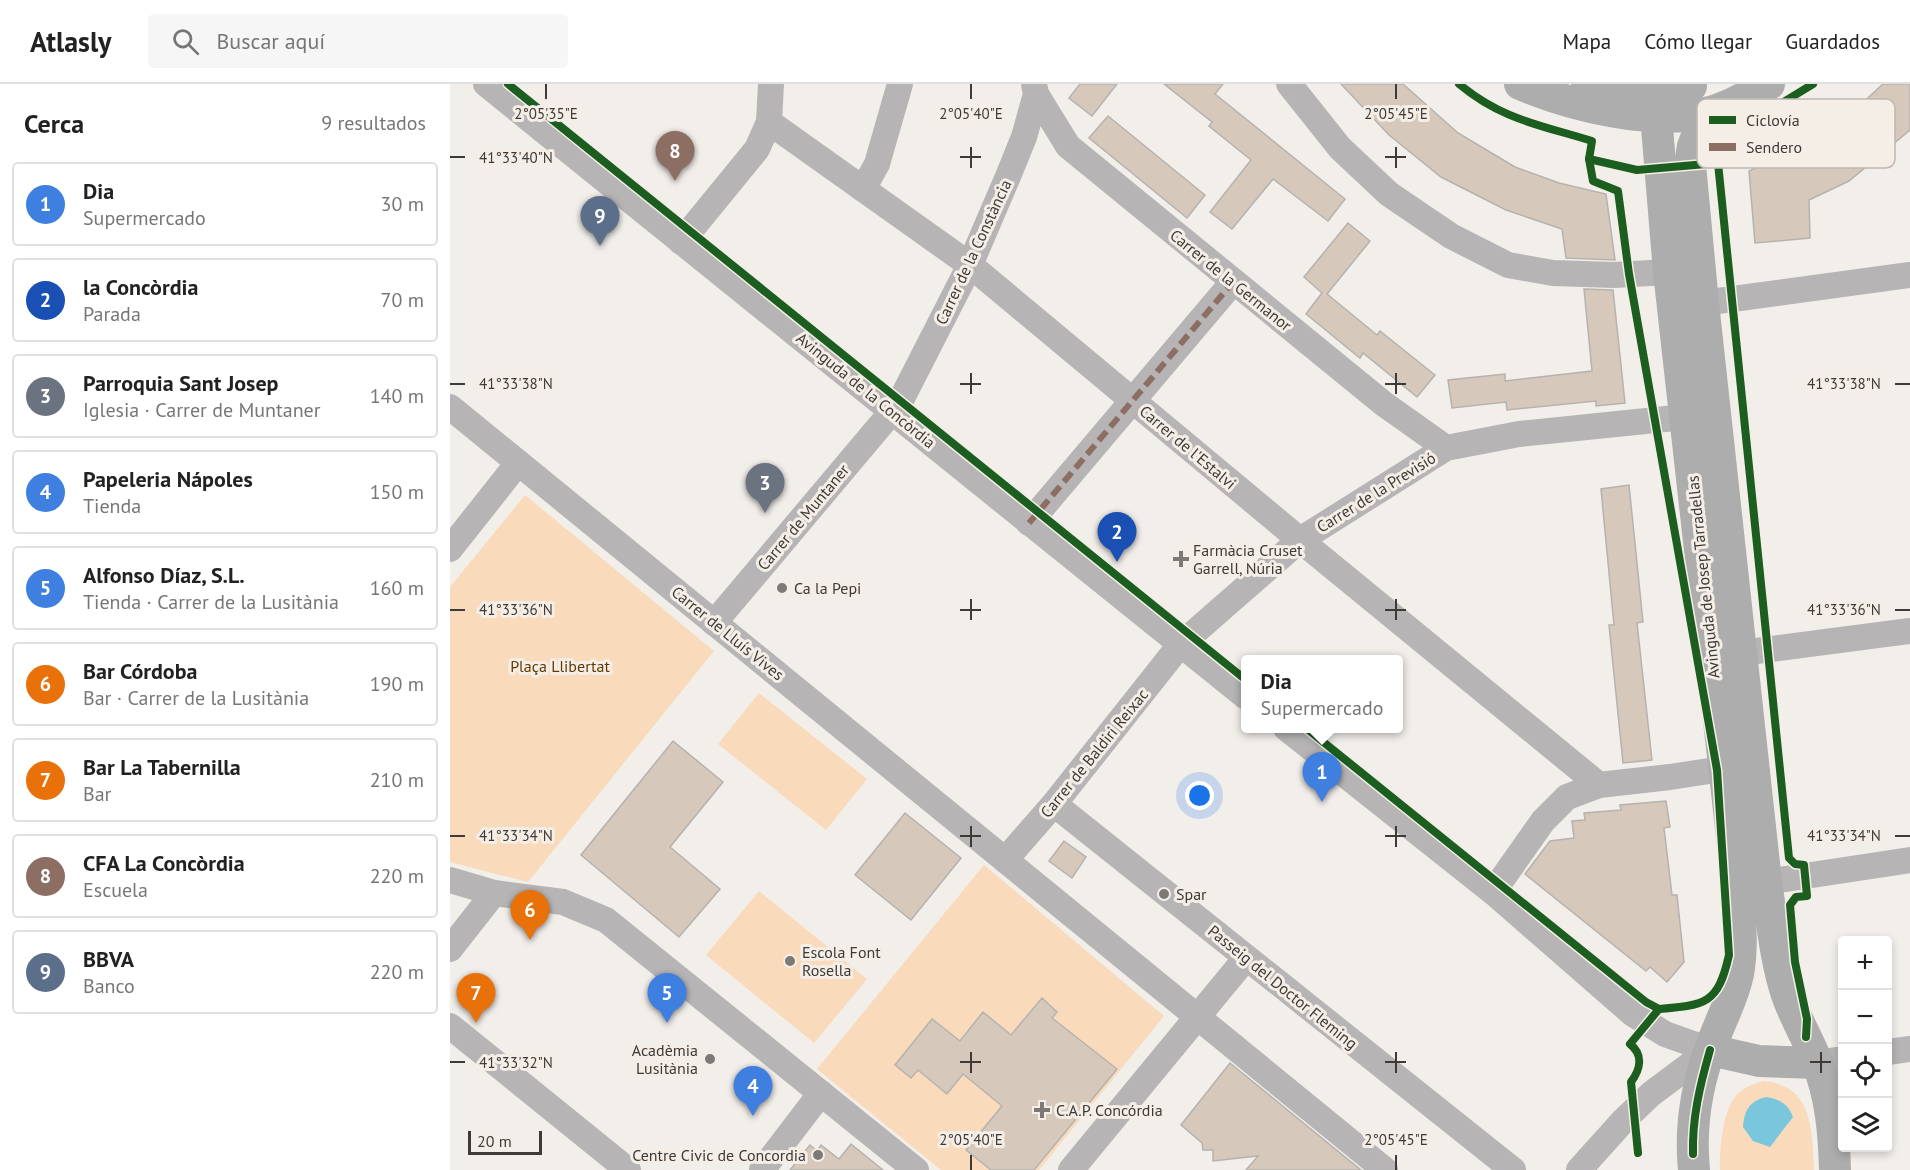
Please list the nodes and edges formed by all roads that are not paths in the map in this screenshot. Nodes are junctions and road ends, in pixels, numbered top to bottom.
1 (486, 84) edge
2 (771, 84) edge
3 (900, 84) edge
4 (1289, 84) edge
5 (1587, 84) edge
6 (1769, 84) edge
7 (1035, 89) edge
8 (1533, 90) edge
9 (1742, 99) edge
10 (1678, 101) edge
11 (1697, 101) edge
12 (769, 122) junction
13 (862, 189) junction
14 (681, 242) junction
15 (970, 265) junction
16 (1669, 272) junction
17 (1910, 275) edge
18 (1233, 282) junction
19 (1703, 303) junction
20 (1133, 400) junction
21 (1715, 405) junction
22 (450, 407) edge
23 (891, 412) junction
24 (1685, 417) junction
25 (1446, 448) junction
26 (518, 463) junction
27 (1029, 523) junction
28 (1300, 540) junction
29 (450, 549) edge
30 (714, 622) junction
31 (1910, 631) edge
32 (1180, 645) junction
33 (1742, 653) junction
34 (1241, 694) edge
35 (1291, 733) edge
36 (1739, 767) junction
37 (1599, 785) junction
38 (1054, 804) junction
39 (1005, 860) junction
40 (1910, 860) edge
41 (450, 880) edge
42 (1766, 882) junction
43 (1493, 892) junction
44 (494, 893) junction
45 (450, 949) edge
46 (1246, 958) junction
47 (1197, 1016) junction
48 (450, 1026) edge
49 (1910, 1049) edge
50 (1710, 1050) junction
51 (1892, 1051) edge
52 (1830, 1061) edge
53 (821, 1093) junction
54 (627, 1170) edge
55 (762, 1170) edge
56 (916, 1170) edge
57 (1071, 1170) edge
58 (1385, 1170) edge
59 (1513, 1170) edge
60 (1578, 1170) edge
61 (1694, 1170) edge
62 (1835, 1170) edge

1 - 14 street, Avinguda de la Concòrdia
2 - 12 street
3 - 13 street
4 - 16 street
5 - 10 main road
6 - 9 main road
7 - 15 street, Carrer de la Constància
7 - 18 street, Carrer de la Germanor
8 - 10 main road
10 - 11 main road
10 - 16 main road, Avinguda de Josep Tarradellas
10 - 19 main road, Avinguda de Josep Tarradellas
12 - 13 street, Carrer de l'Estalvi
12 - 14 street
13 - 15 street, Carrer de l'Estalvi
14 - 23 street, Avinguda de la Concòrdia
15 - 20 street, Carrer de l'Estalvi
15 - 23 street, Carrer de la Constància
16 - 24 main road, Avinguda de Josep Tarradellas
17 - 19 street
18 - 20 street
18 - 25 street, Carrer de la Germanor
19 - 21 main road, Avinguda de Josep Tarradellas
20 - 27 street
20 - 28 street, Carrer de l'Estalvi
21 - 24 street, Carrer de la Previsió
21 - 33 main road, Avinguda de Josep Tarradellas
22 - 26 street, Carrer de Lluís Vives
23 - 27 street, Avinguda de la Concòrdia
23 - 30 street, Carrer de Muntaner
24 - 25 street, Carrer de la Previsió
24 - 36 main road, Avinguda de Josep Tarradellas
25 - 28 street, Carrer de la Previsió
26 - 29 street
26 - 30 street, Carrer de Lluís Vives
27 - 32 street, Avinguda de la Concòrdia
28 - 32 street, Carrer de la Previsió
28 - 37 street, Carrer de l'Estalvi
30 - 39 street, Carrer de Lluís Vives
31 - 33 street
32 - 34 street, Avinguda de la Concòrdia
32 - 38 street, Carrer de Baldiri Reixac
33 - 36 main road, Avinguda de Josep Tarradellas
35 - 43 street
36 - 37 street
36 - 42 main road, Avinguda de Josep Tarradellas
36 - 50 main road, Avinguda de Josep Tarradellas
37 - 43 street
38 - 39 street, Carrer de Baldiri Reixac
38 - 46 street, Passeig del Doctor Fleming
39 - 47 street
40 - 42 street
41 - 44 street
42 - 52 main road, Avinguda de Josep Tarradellas
43 - 50 street
44 - 45 street
44 - 53 street
46 - 47 street
46 - 59 street, Passeig del Doctor Fleming
47 - 57 street
47 - 58 street
48 - 54 street
49 - 51 street
50 - 52 main road
50 - 60 street
50 - 61 main road, Avinguda de Josep Tarradellas
52 - 62 main road, Avinguda de Josep Tarradellas
53 - 55 street
53 - 56 street

